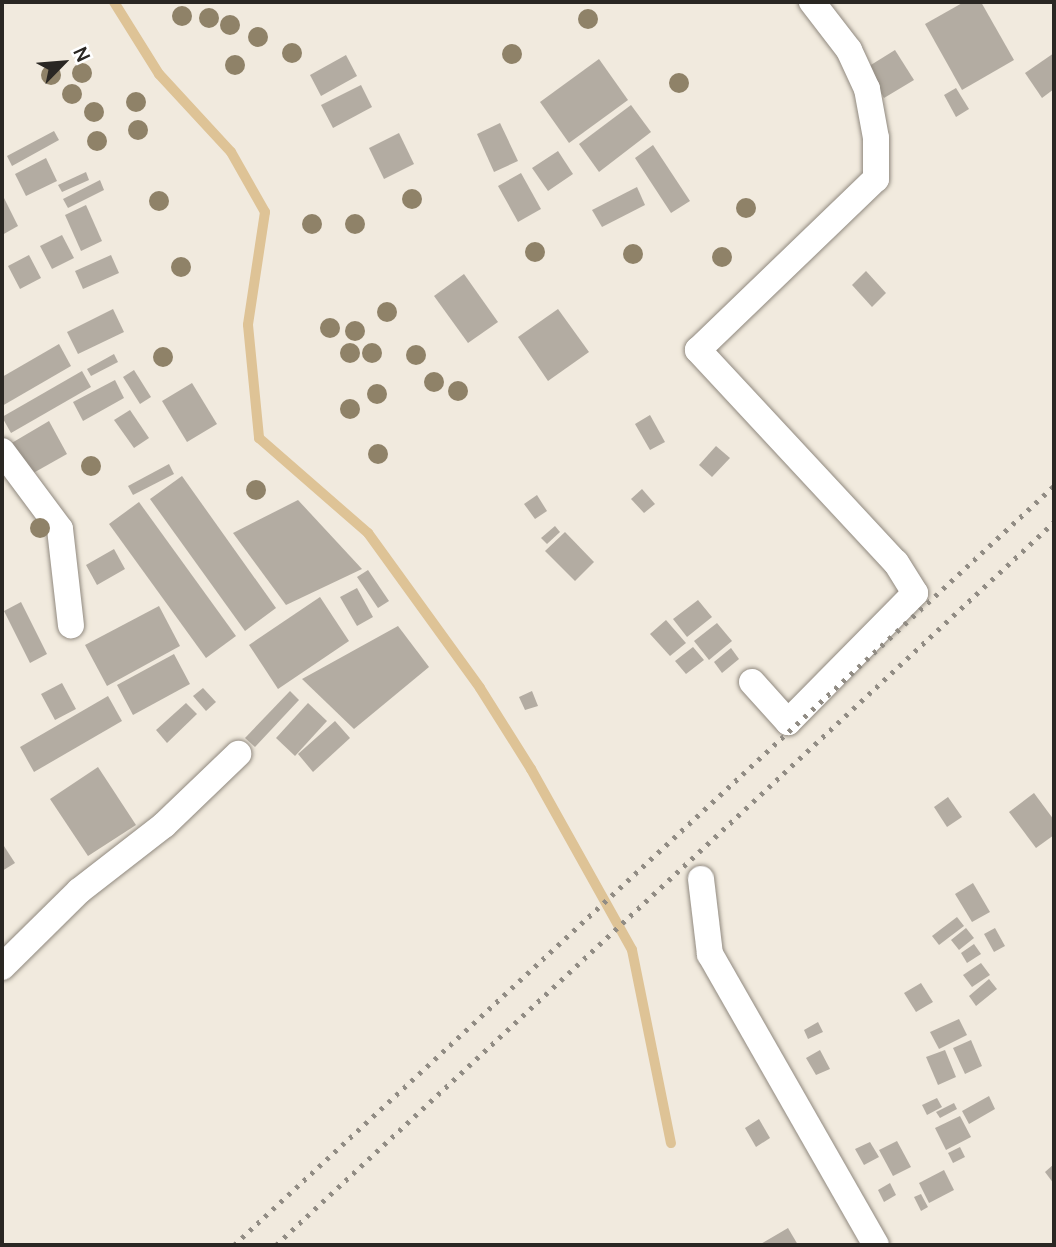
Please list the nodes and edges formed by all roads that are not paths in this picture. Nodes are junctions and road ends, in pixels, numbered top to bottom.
1 (812, 2) edge
2 (2, 451) edge
3 (71, 625) dead end
4 (752, 682) dead end
5 (238, 754) dead end
6 (701, 879) dead end
7 (2, 967) edge
8 (876, 1245) edge

1 - 4 street
2 - 3 street
5 - 7 street
6 - 8 street

